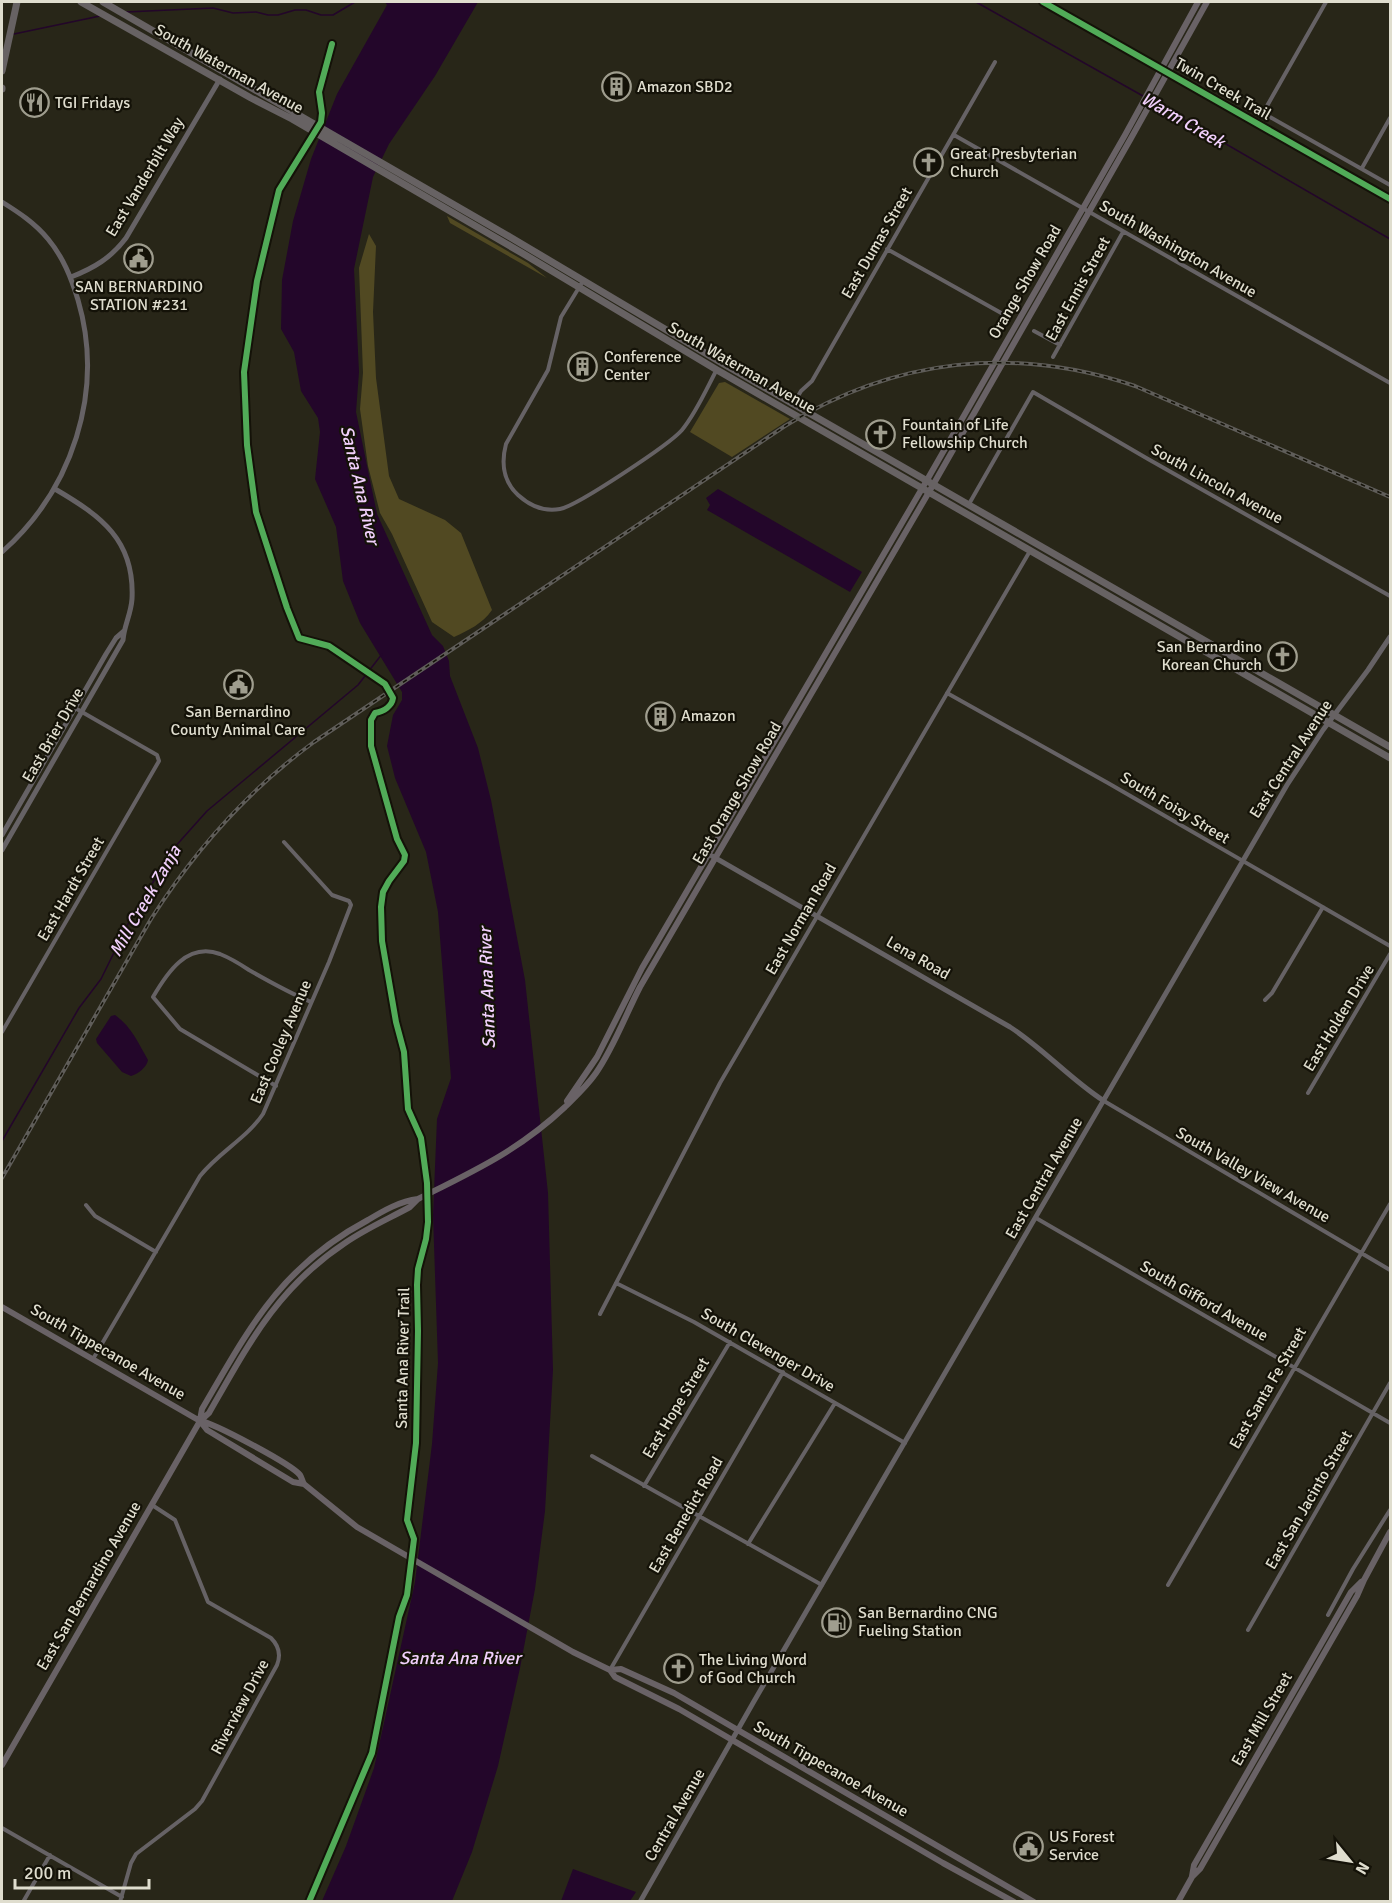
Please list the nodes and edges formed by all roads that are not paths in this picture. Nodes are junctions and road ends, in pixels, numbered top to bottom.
1 (17, 2) edge
2 (81, 2) edge
3 (102, 2) edge
4 (1198, 2) edge
5 (1207, 2) edge
6 (1326, 2) edge
7 (995, 62) dead end
8 (2, 71) edge
9 (224, 72) junction
10 (219, 80) junction
11 (1149, 99) junction
12 (1390, 118) edge
13 (315, 129) junction
14 (954, 135) junction
15 (1362, 168) junction
16 (1390, 185) edge
17 (2, 202) edge
18 (1086, 210) junction
19 (1124, 232) junction
20 (887, 249) junction
21 (71, 277) junction
22 (581, 284) junction
23 (1003, 314) dead end
24 (1034, 331) dead end
25 (1059, 345) junction
26 (1053, 357) dead end
27 (722, 363) junction
28 (717, 370) junction
29 (1390, 383) edge
30 (794, 403) junction
31 (930, 482) junction
32 (55, 489) junction
33 (925, 490) junction
34 (969, 504) junction
35 (1035, 542) junction
36 (1030, 550) junction
37 (2, 552) edge
38 (1390, 596) edge
39 (847, 616) junction
40 (854, 621) junction
41 (124, 631) junction
42 (1390, 637) edge
43 (947, 693) junction
44 (75, 708) junction
45 (82, 712) junction
46 (1334, 714) junction
47 (1328, 722) junction
48 (1390, 747) edge
49 (1390, 758) edge
50 (2, 835) edge
51 (284, 842) dead end
52 (2, 850) edge
53 (708, 854) junction
54 (715, 858) junction
55 (1243, 862) junction
56 (1323, 907) junction
57 (676, 909) junction
58 (683, 913) junction
59 (817, 916) junction
60 (1390, 946) edge
61 (1390, 954) edge
62 (1265, 1000) dead end
63 (311, 1002) junction
64 (617, 1017) junction
65 (624, 1019) junction
66 (2, 1032) edge
67 (276, 1086) junction
68 (1308, 1093) dead end
69 (1104, 1101) junction
70 (560, 1111) junction
71 (418, 1199) junction
72 (1390, 1204) edge
73 (86, 1205) dead end
74 (1036, 1218) junction
75 (349, 1231) junction
76 (353, 1237) junction
77 (156, 1252) junction
78 (1361, 1253) junction
79 (1390, 1270) edge
80 (616, 1283) junction
81 (2, 1307) edge
82 (600, 1314) dead end
83 (730, 1342) junction
84 (93, 1359) junction
85 (1294, 1367) junction
86 (783, 1372) junction
87 (1390, 1383) edge
88 (835, 1402) junction
89 (1373, 1413) junction
90 (200, 1421) junction
91 (1390, 1423) edge
92 (905, 1443) junction
93 (592, 1456) dead end
94 (644, 1486) junction
95 (152, 1505) junction
96 (1390, 1510) edge
97 (699, 1517) junction
98 (1390, 1532) edge
99 (748, 1544) junction
100 (1168, 1585) dead end
101 (823, 1586) junction
102 (1328, 1615) dead end
103 (1248, 1630) dead end
104 (610, 1670) junction
105 (738, 1731) junction
106 (732, 1741) junction
107 (2, 1765) edge
108 (2, 1828) edge
109 (949, 1853) junction
110 (50, 1855) junction
111 (943, 1863) junction
112 (121, 1899) edge
113 (23, 1902) edge
114 (640, 1902) edge
115 (1014, 1902) edge
116 (1034, 1902) edge
117 (1178, 1902) edge

1 - 8 main road
2 - 10 main road, South Waterman Avenue
3 - 9 main road, South Waterman Avenue
4 - 11 main road
5 - 11 main road
6 - 15 street
7 - 14 street, East Dumas Street
9 - 10 street, East Vanderbilt Way
9 - 13 main road, South Waterman Avenue
10 - 13 main road, South Waterman Avenue
10 - 21 street, East Vanderbilt Way
11 - 18 main road, Orange Show Road
12 - 15 street
13 - 22 main road, South Waterman Avenue
14 - 18 street, South Washington Avenue
14 - 20 street, East Dumas Street
15 - 16 street
17 - 21 street
18 - 19 street, South Washington Avenue
18 - 31 main road, Orange Show Road
19 - 25 street, East Ennis Street
19 - 29 street, South Washington Avenue
20 - 23 street
20 - 30 street, East Dumas Street
21 - 32 street
22 - 27 main road, South Waterman Avenue
22 - 28 main road, South Waterman Avenue
22 - 28 street
24 - 25 street
25 - 26 street, East Ennis Street
27 - 28 street
27 - 30 main road, South Waterman Avenue
28 - 33 main road, South Waterman Avenue
30 - 31 main road, South Waterman Avenue
31 - 33 main road, East Orange Show Road
31 - 34 main road, South Waterman Avenue
32 - 37 street
32 - 41 street, East Brier Drive
33 - 36 main road, South Waterman Avenue
33 - 39 main road, East Orange Show Road
33 - 40 main road, East Orange Show Road
34 - 35 main road, South Waterman Avenue
34 - 38 street, South Lincoln Avenue
35 - 36 street, East Norman Road
35 - 46 main road, South Waterman Avenue
36 - 43 street, East Norman Road
36 - 47 main road, South Waterman Avenue
39 - 40 main road
39 - 53 main road, East Orange Show Road
40 - 54 main road, East Orange Show Road
41 - 44 street, East Brier Drive
41 - 45 street, East Brier Drive
42 - 46 street, East Central Avenue
43 - 55 street, South Foisy Street
43 - 59 street, East Norman Road
44 - 45 street
44 - 50 street, East Brier Drive
45 - 52 street, East Brier Drive
45 - 66 street, East Hardt Street
46 - 47 street, East Central Avenue
46 - 48 main road, South Waterman Avenue
47 - 49 main road, South Waterman Avenue
47 - 55 street, East Central Avenue
51 - 63 street, East Cooley Avenue
53 - 54 street, Lena Road
53 - 57 main road, East Orange Show Road
54 - 58 main road, East Orange Show Road
54 - 59 street, Lena Road
55 - 56 street, South Foisy Street
55 - 69 street, East Central Avenue
56 - 60 street, South Foisy Street
56 - 62 street
57 - 58 main road
57 - 64 main road, East Orange Show Road
58 - 65 main road, East Orange Show Road
59 - 69 street, Lena Road
59 - 80 street, East Norman Road
61 - 68 street, East Holden Drive
63 - 67 street, East Cooley Avenue
63 - 67 street
64 - 65 main road
64 - 70 main road, East Orange Show Road
65 - 70 main road, East Orange Show Road
67 - 77 street, East Cooley Avenue
69 - 74 street, East Central Avenue
69 - 78 street, South Valley View Avenue
70 - 71 main road, East Orange Show Road
71 - 75 main road
71 - 76 main road
72 - 78 street, East Santa Fe Street
73 - 77 street
74 - 85 street, South Gifford Avenue
74 - 92 street, East Central Avenue
75 - 76 main road
75 - 90 main road
76 - 90 main road
77 - 84 street, East Cooley Avenue
78 - 79 street, South Valley View Avenue
78 - 85 street, East Santa Fe Street
80 - 82 street, East Norman Road
80 - 83 street, South Clevenger Drive
81 - 84 main road, South Tippecanoe Avenue
83 - 86 street, South Clevenger Drive
83 - 94 street, East Hope Street
84 - 90 main road, South Tippecanoe Avenue
85 - 89 street, South Gifford Avenue
85 - 100 street, East Santa Fe Street
86 - 88 street, South Clevenger Drive
86 - 97 street, East Benedict Road
87 - 89 street, East San Jacinto Street
88 - 92 street, South Clevenger Drive
88 - 99 street
89 - 91 street, South Gifford Avenue
89 - 103 street, East San Jacinto Street
90 - 95 main road, East San Bernardino Avenue
90 - 104 main road, South Tippecanoe Avenue
92 - 101 street, East Central Avenue
93 - 94 street
94 - 97 street
95 - 107 main road, East San Bernardino Avenue
95 - 112 street, Riverview Drive
96 - 102 street
97 - 99 street
97 - 104 street, East Benedict Road
98 - 117 main road, East Mill Street
99 - 101 street
101 - 105 street, East Central Avenue
104 - 105 main road, South Tippecanoe Avenue
104 - 106 main road, South Tippecanoe Avenue
105 - 106 street, East Central Avenue
105 - 109 main road, South Tippecanoe Avenue
106 - 111 main road, South Tippecanoe Avenue
106 - 114 street, Central Avenue
108 - 110 street
109 - 111 main road
109 - 116 main road, South Tippecanoe Avenue
110 - 112 street
110 - 113 street
111 - 115 main road, South Tippecanoe Avenue

